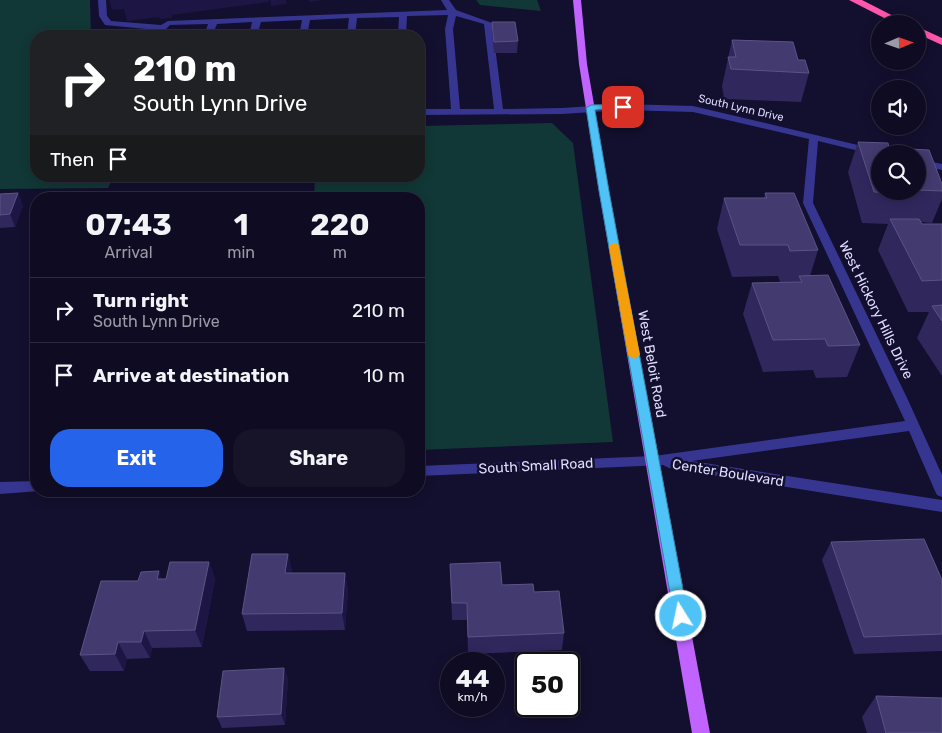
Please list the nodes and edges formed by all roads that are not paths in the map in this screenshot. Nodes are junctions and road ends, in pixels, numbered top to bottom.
1 (102, 0) edge
2 (445, 0) edge
3 (577, 0) edge
4 (854, 0) edge
5 (453, 12) junction
6 (403, 14) junction
7 (885, 15) edge
8 (354, 16) junction
9 (306, 18) junction
10 (257, 20) junction
11 (212, 22) junction
12 (162, 28) joint
13 (210, 30) edge
14 (254, 30) edge
15 (304, 30) edge
16 (352, 30) edge
17 (402, 30) edge
18 (926, 34) edge
19 (942, 42) edge
20 (591, 108) junction
21 (499, 111) junction
22 (425, 112) edge
23 (456, 112) junction
24 (814, 137) junction
25 (871, 151) edge
26 (926, 164) edge
27 (942, 167) edge
28 (913, 425) junction
29 (654, 461) junction
30 (425, 472) edge
31 (30, 487) edge
32 (0, 488) edge
33 (942, 492) edge
34 (942, 506) edge
35 (701, 733) edge

1 - 12 street
2 - 5 street
3 - 20 main road, West Beloit Road
4 - 7 highway
5 - 6 street
5 - 21 street
5 - 23 street
6 - 8 street
6 - 17 street
8 - 9 street
8 - 16 street
9 - 10 street
9 - 15 street
10 - 11 street
10 - 14 street
11 - 12 street
11 - 13 street
18 - 19 highway
20 - 21 street, South Lynn Drive
20 - 24 street, South Lynn Drive
20 - 29 main road, West Beloit Road
21 - 23 street, South Lynn Drive
22 - 23 street, South Lynn Drive
24 - 25 street, South Lynn Drive
24 - 28 street, West Hickory Hills Drive
26 - 27 street
28 - 29 street, Center Boulevard
28 - 33 street, West Hickory Hills Drive
29 - 30 street, South Small Road
29 - 34 street, Center Boulevard
29 - 35 main road, West Beloit Road
31 - 32 street

